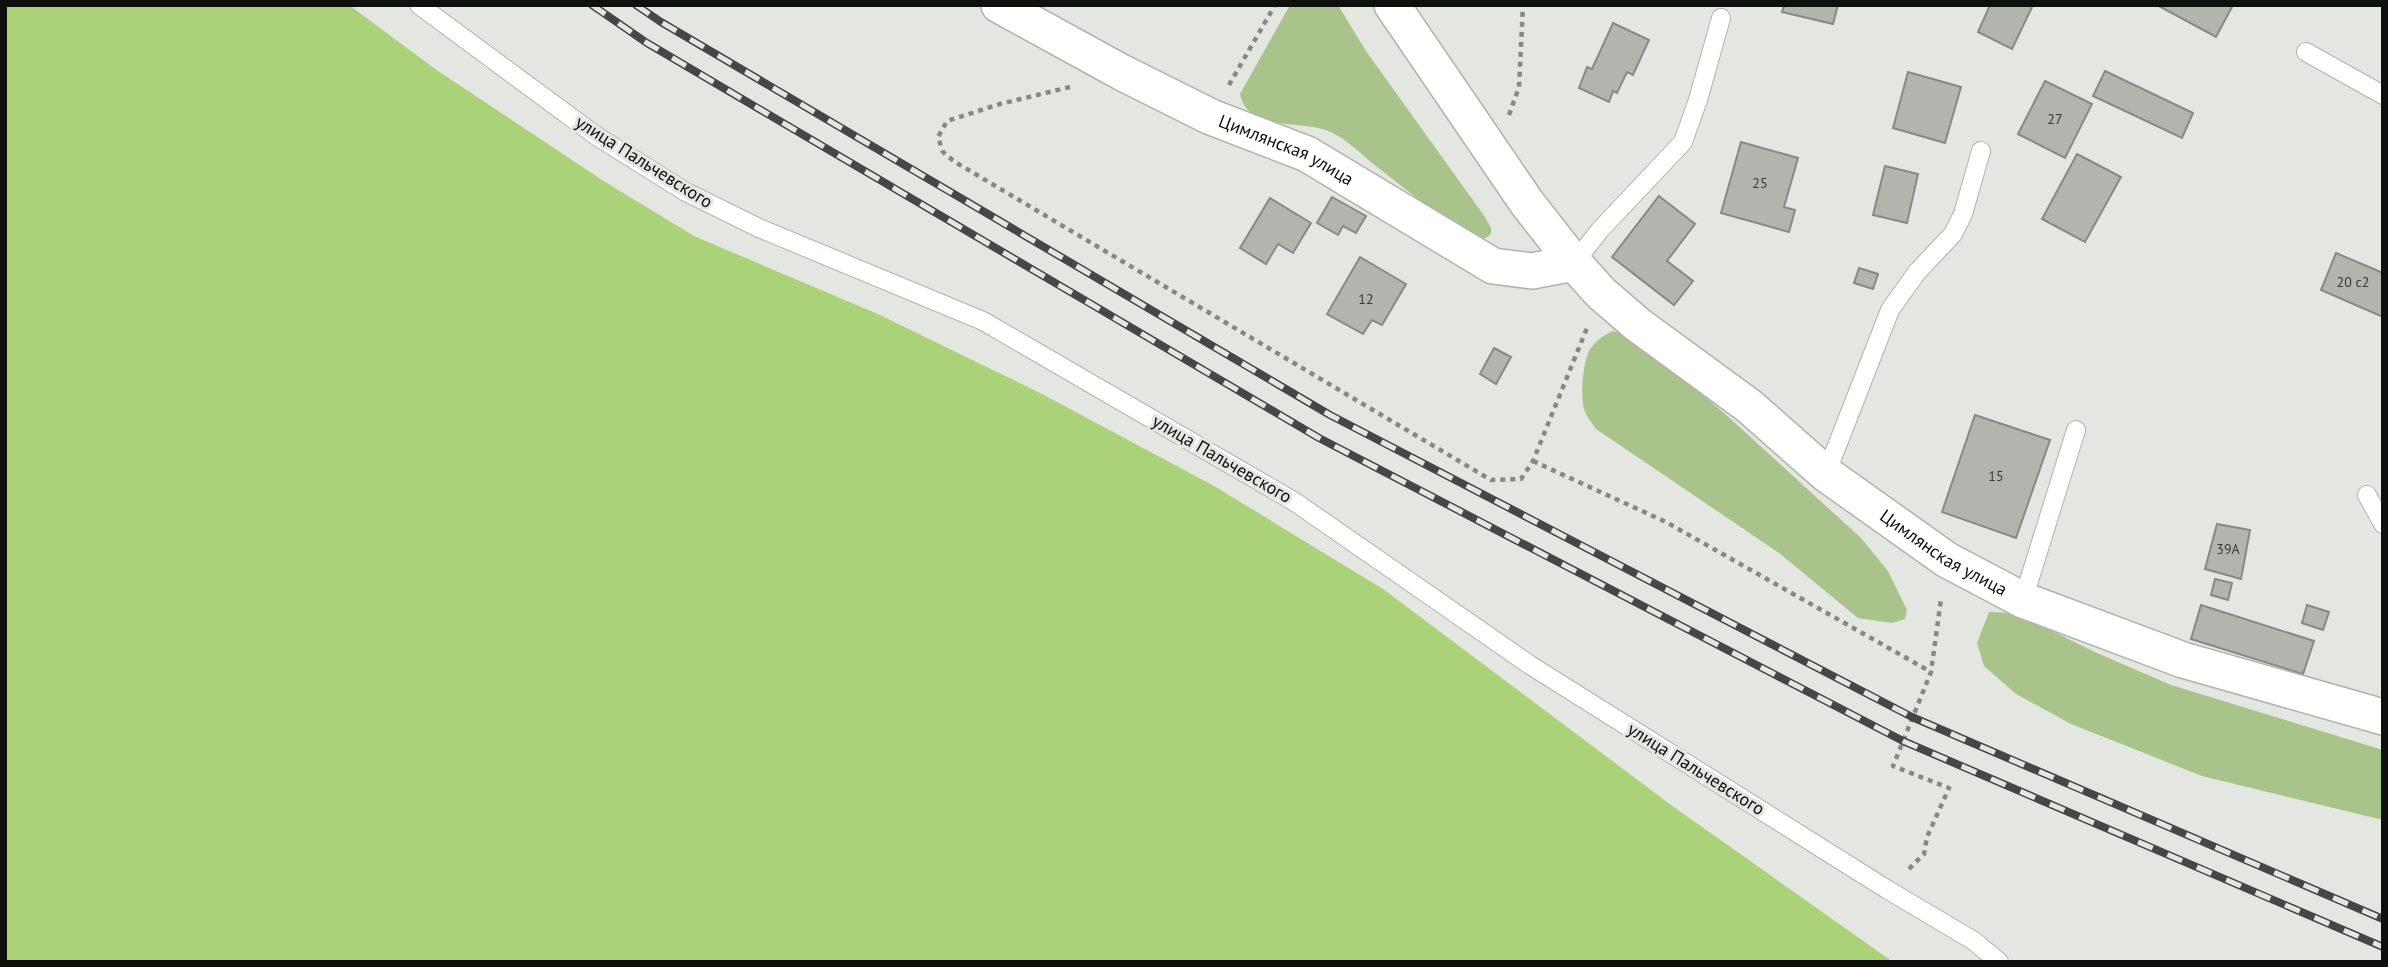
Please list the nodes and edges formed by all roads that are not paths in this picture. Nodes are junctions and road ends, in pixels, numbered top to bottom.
1 (419, 5) edge
2 (999, 5) edge
3 (1392, 5) edge
4 (1721, 18) dead end
5 (2306, 52) dead end
6 (2383, 95) edge
7 (1981, 151) dead end
8 (1574, 263) junction
9 (2076, 430) dead end
10 (1826, 474) junction
11 (2367, 495) dead end
12 (2383, 524) edge
13 (2023, 600) junction
14 (2383, 717) edge
15 (1998, 962) edge

1 - 15 lane, улица Пальчевского
2 - 8 street, Цимлянская улица
3 - 8 street, Цимлянская улица
4 - 8 lane
5 - 6 lane
7 - 10 lane
8 - 10 street, Цимлянская улица
9 - 13 lane
10 - 13 street, Цимлянская улица
11 - 12 lane
13 - 14 street, Цимлянская улица

